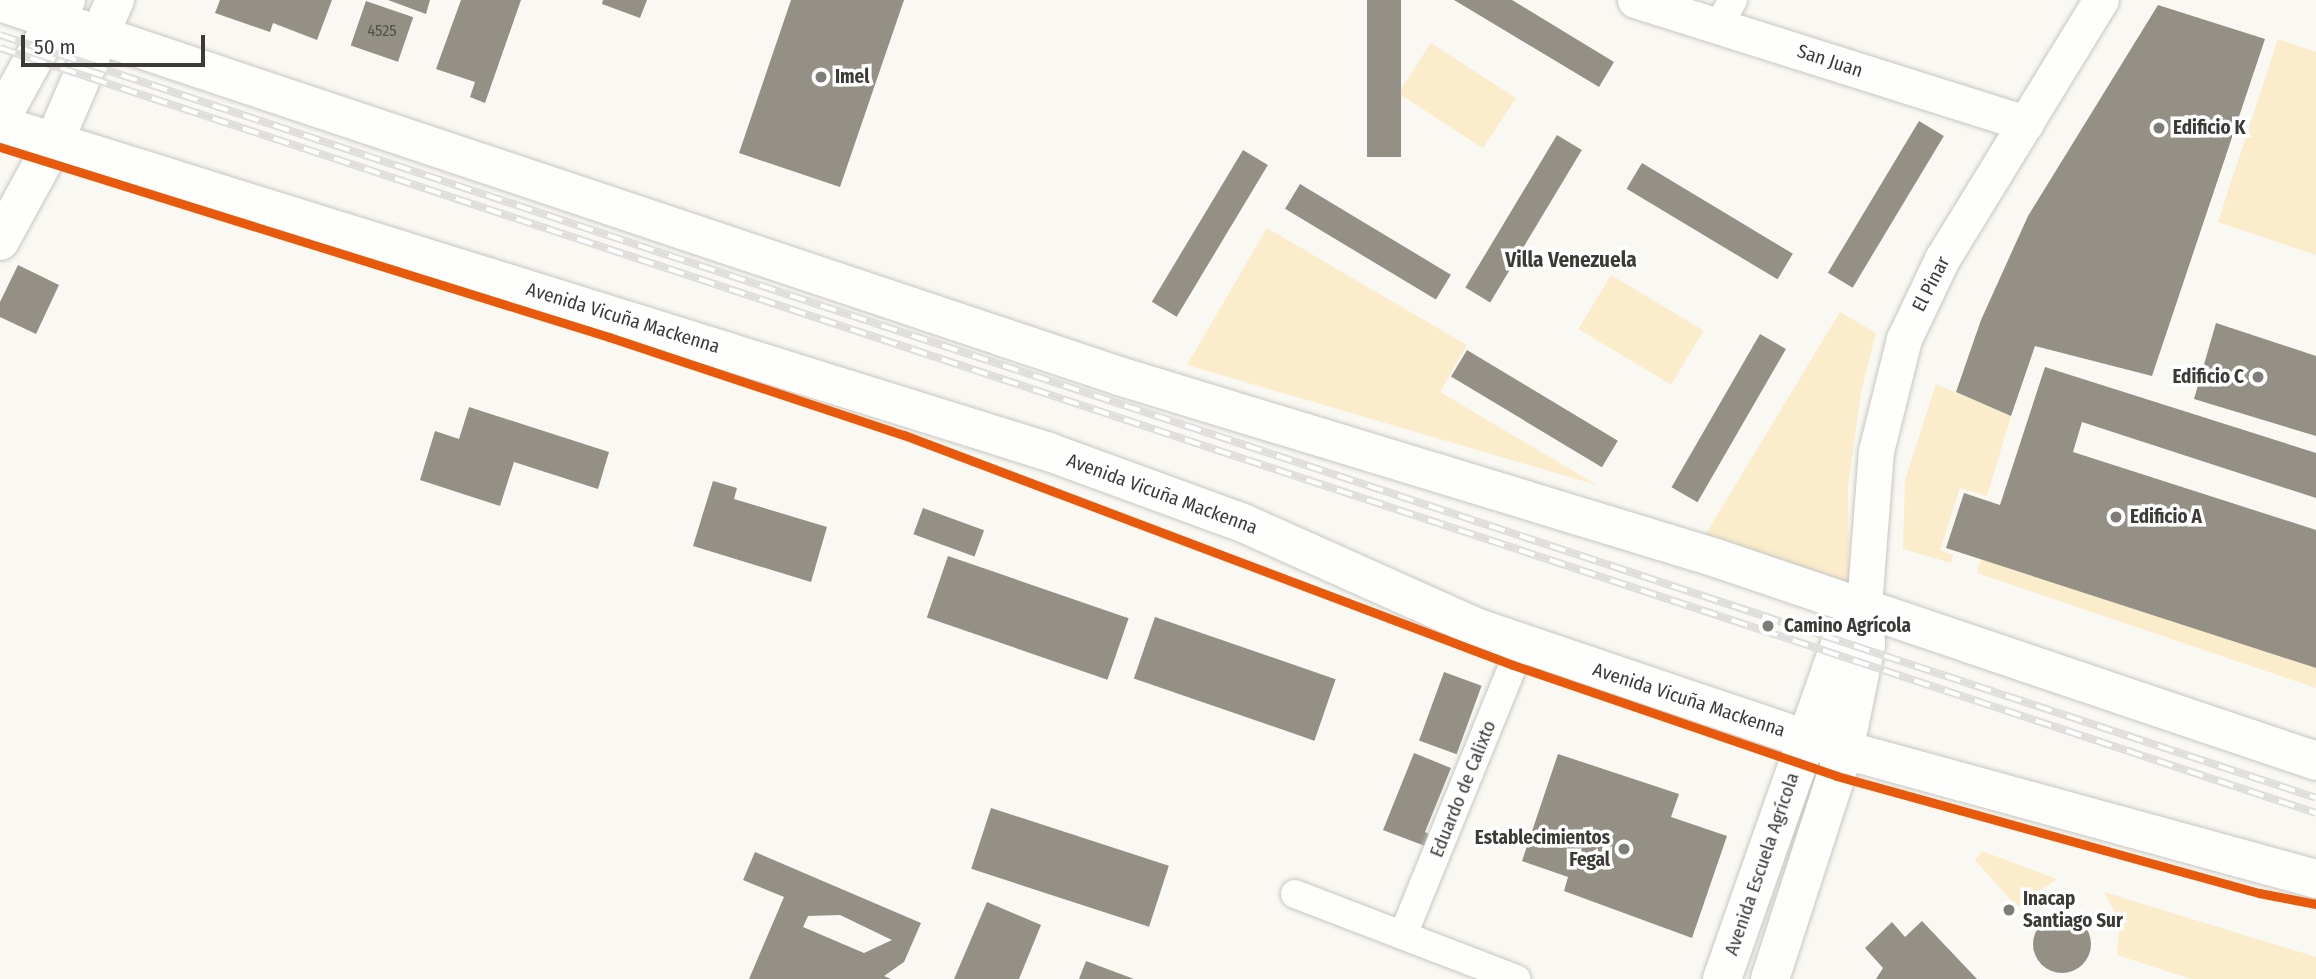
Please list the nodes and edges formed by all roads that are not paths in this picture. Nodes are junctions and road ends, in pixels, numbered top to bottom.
1 (114, 0) edge
2 (1635, 0) edge
3 (2101, 0) edge
4 (0, 2) edge
5 (61, 10) edge
6 (1726, 13) edge
7 (99, 36) junction
8 (6, 111) edge
9 (2026, 123) junction
10 (61, 127) junction
11 (0, 241) edge
12 (1864, 606) junction
13 (1522, 644) junction
14 (1805, 739) junction
15 (1844, 751) junction
16 (2316, 761) edge
17 (2316, 879) edge
18 (1295, 894) dead end
19 (1403, 934) junction
20 (1516, 979) edge
21 (1722, 979) edge
22 (1770, 979) edge

1 - 7 main road
2 - 6 street, San Juan
3 - 9 street, El Pinar
4 - 5 main road
5 - 7 main road
5 - 8 main road
6 - 9 street, San Juan
7 - 10 main road
7 - 12 main road
8 - 10 main road, Avenida Vicuña Mackenna
9 - 12 street, El Pinar
10 - 11 main road
10 - 13 main road, Avenida Vicuña Mackenna
12 - 14 main road, Avenida Escuela Agrícola
12 - 15 main road
12 - 16 main road
13 - 14 main road, Avenida Vicuña Mackenna
13 - 19 street, Eduardo de Calixto
14 - 15 main road, Avenida Vicuña Mackenna
14 - 21 main road, Avenida Escuela Agrícola
15 - 17 main road, Avenida Vicuña Mackenna
15 - 22 main road
18 - 19 street
19 - 20 street

